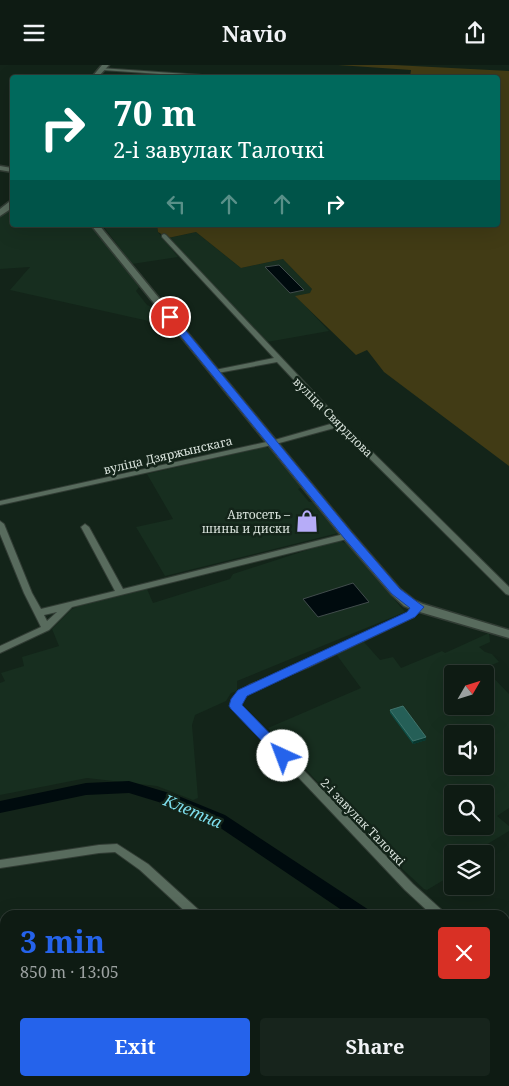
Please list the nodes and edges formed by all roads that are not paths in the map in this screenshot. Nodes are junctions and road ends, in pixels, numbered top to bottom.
1 (104, 67) edge
2 (194, 75) edge
3 (97, 227) edge
4 (164, 236) dead end
5 (277, 360) junction
6 (215, 372) junction
7 (339, 424) junction
8 (272, 443) junction
9 (0, 503) edge
10 (0, 525) edge
11 (85, 527) dead end
12 (348, 536) junction
13 (120, 592) junction
14 (509, 592) edge
15 (68, 605) junction
16 (418, 607) junction
17 (38, 613) junction
18 (400, 620) joint
19 (46, 628) junction
20 (509, 635) edge
21 (0, 650) edge
22 (0, 864) edge
23 (191, 910) edge
24 (434, 910) edge

1 - 2 street
3 - 6 street
4 - 5 street, вуліца Свярдлова
5 - 6 street
5 - 7 street, вуліца Свярдлова
6 - 8 street
7 - 8 street, вуліца Дзяржынскага
7 - 14 street, вуліца Свярдлова
8 - 9 street, вуліца Дзяржынскага
8 - 12 street
10 - 17 street
11 - 13 street
12 - 13 street
12 - 16 street
13 - 15 street
15 - 17 street
15 - 19 street
16 - 18 street
16 - 20 street
17 - 19 street
18 - 24 street, 2-і завулак Талочкі
19 - 21 street
22 - 23 street

